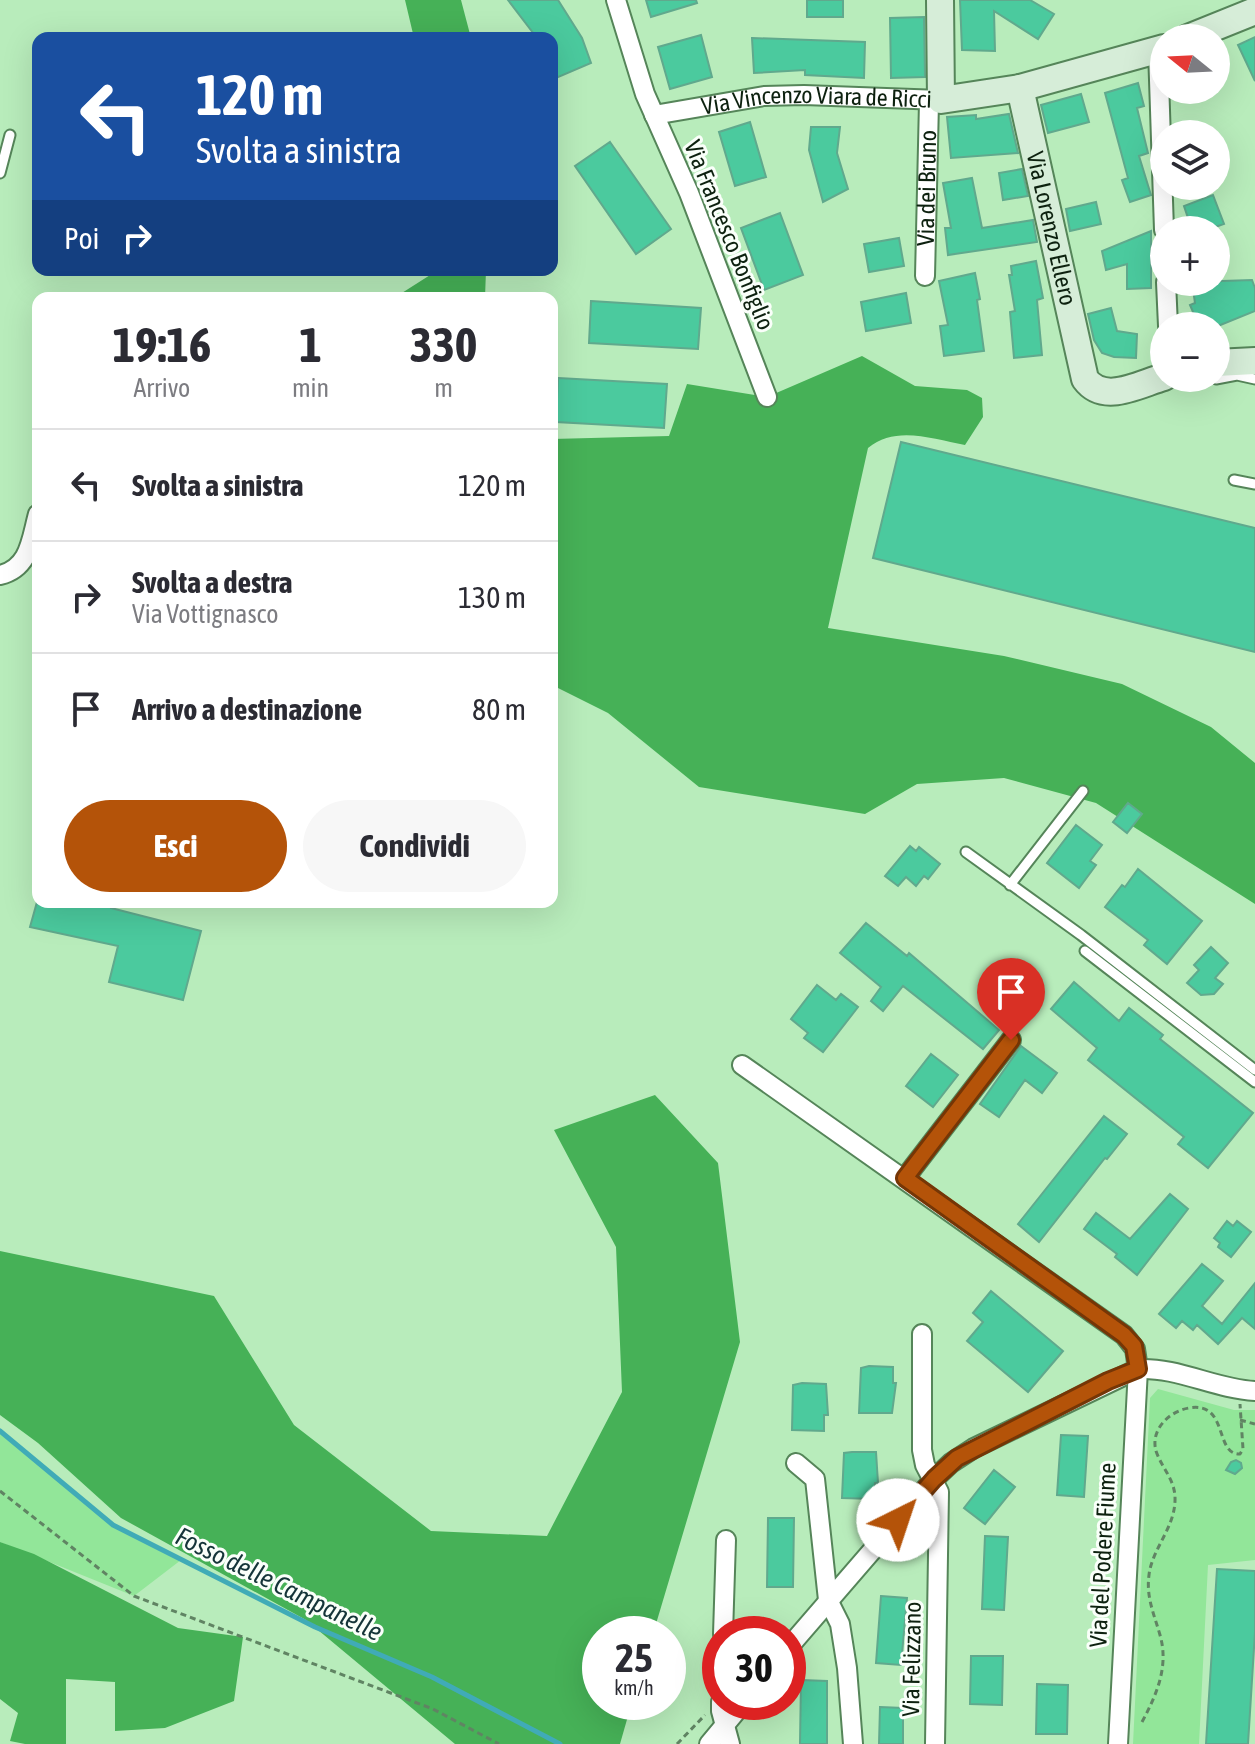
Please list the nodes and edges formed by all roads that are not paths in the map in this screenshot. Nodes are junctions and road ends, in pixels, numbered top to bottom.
1 (616, 0) edge
2 (940, 0) edge
3 (1255, 11) edge
4 (1223, 24) edge
5 (1150, 52) edge
6 (1020, 88) junction
7 (935, 101) junction
8 (1162, 104) edge
9 (654, 115) junction
10 (10, 135) dead end
11 (0, 173) edge
12 (1164, 216) edge
13 (925, 276) dead end
14 (1230, 363) edge
15 (1254, 364) edge
16 (1230, 376) edge
17 (1150, 381) edge
18 (767, 397) dead end
19 (1234, 480) dead end
20 (1255, 484) edge
21 (32, 537) edge
22 (0, 575) edge
23 (1083, 791) dead end
24 (966, 852) dead end
25 (1010, 885) junction
26 (1085, 951) dead end
27 (1011, 1040) dead end
28 (742, 1065) dead end
29 (1255, 1070) edge
30 (1255, 1082) edge
31 (905, 1178) junction
32 (922, 1334) dead end
33 (1138, 1369) junction
34 (1248, 1390) edge
35 (796, 1463) dead end
36 (934, 1479) junction
37 (726, 1540) dead end
38 (828, 1600) junction
39 (724, 1616) edge
40 (806, 1626) edge
41 (720, 1720) edge
42 (725, 1720) edge
43 (709, 1744) edge
44 (730, 1744) edge
45 (853, 1744) edge
46 (935, 1744) edge
47 (1118, 1744) edge

1 - 9 street, Via Francesco Bonfiglio
2 - 7 street, Via dei Bruno
3 - 4 street
5 - 6 street, Via Vincenzo Viara de Ricci
6 - 7 street, Via Vincenzo Viara de Ricci
6 - 17 street, Via Lorenzo Ellero
7 - 9 street, Via Vincenzo Viara de Ricci
7 - 13 street, Via dei Bruno
8 - 12 street
9 - 18 street, Via Francesco Bonfiglio
10 - 11 lane
14 - 15 street
15 - 16 lane
19 - 20 lane
21 - 22 street
23 - 25 lane
24 - 25 lane
25 - 29 lane
26 - 30 lane
27 - 31 street
28 - 31 street
31 - 33 street
32 - 36 street, Via Felizzano
33 - 34 street
33 - 36 street
33 - 47 street, Via del Podere Fiume
35 - 38 street
36 - 38 street
36 - 46 street, Via Felizzano
37 - 39 street
38 - 40 street
38 - 45 street
41 - 43 street
42 - 44 street

